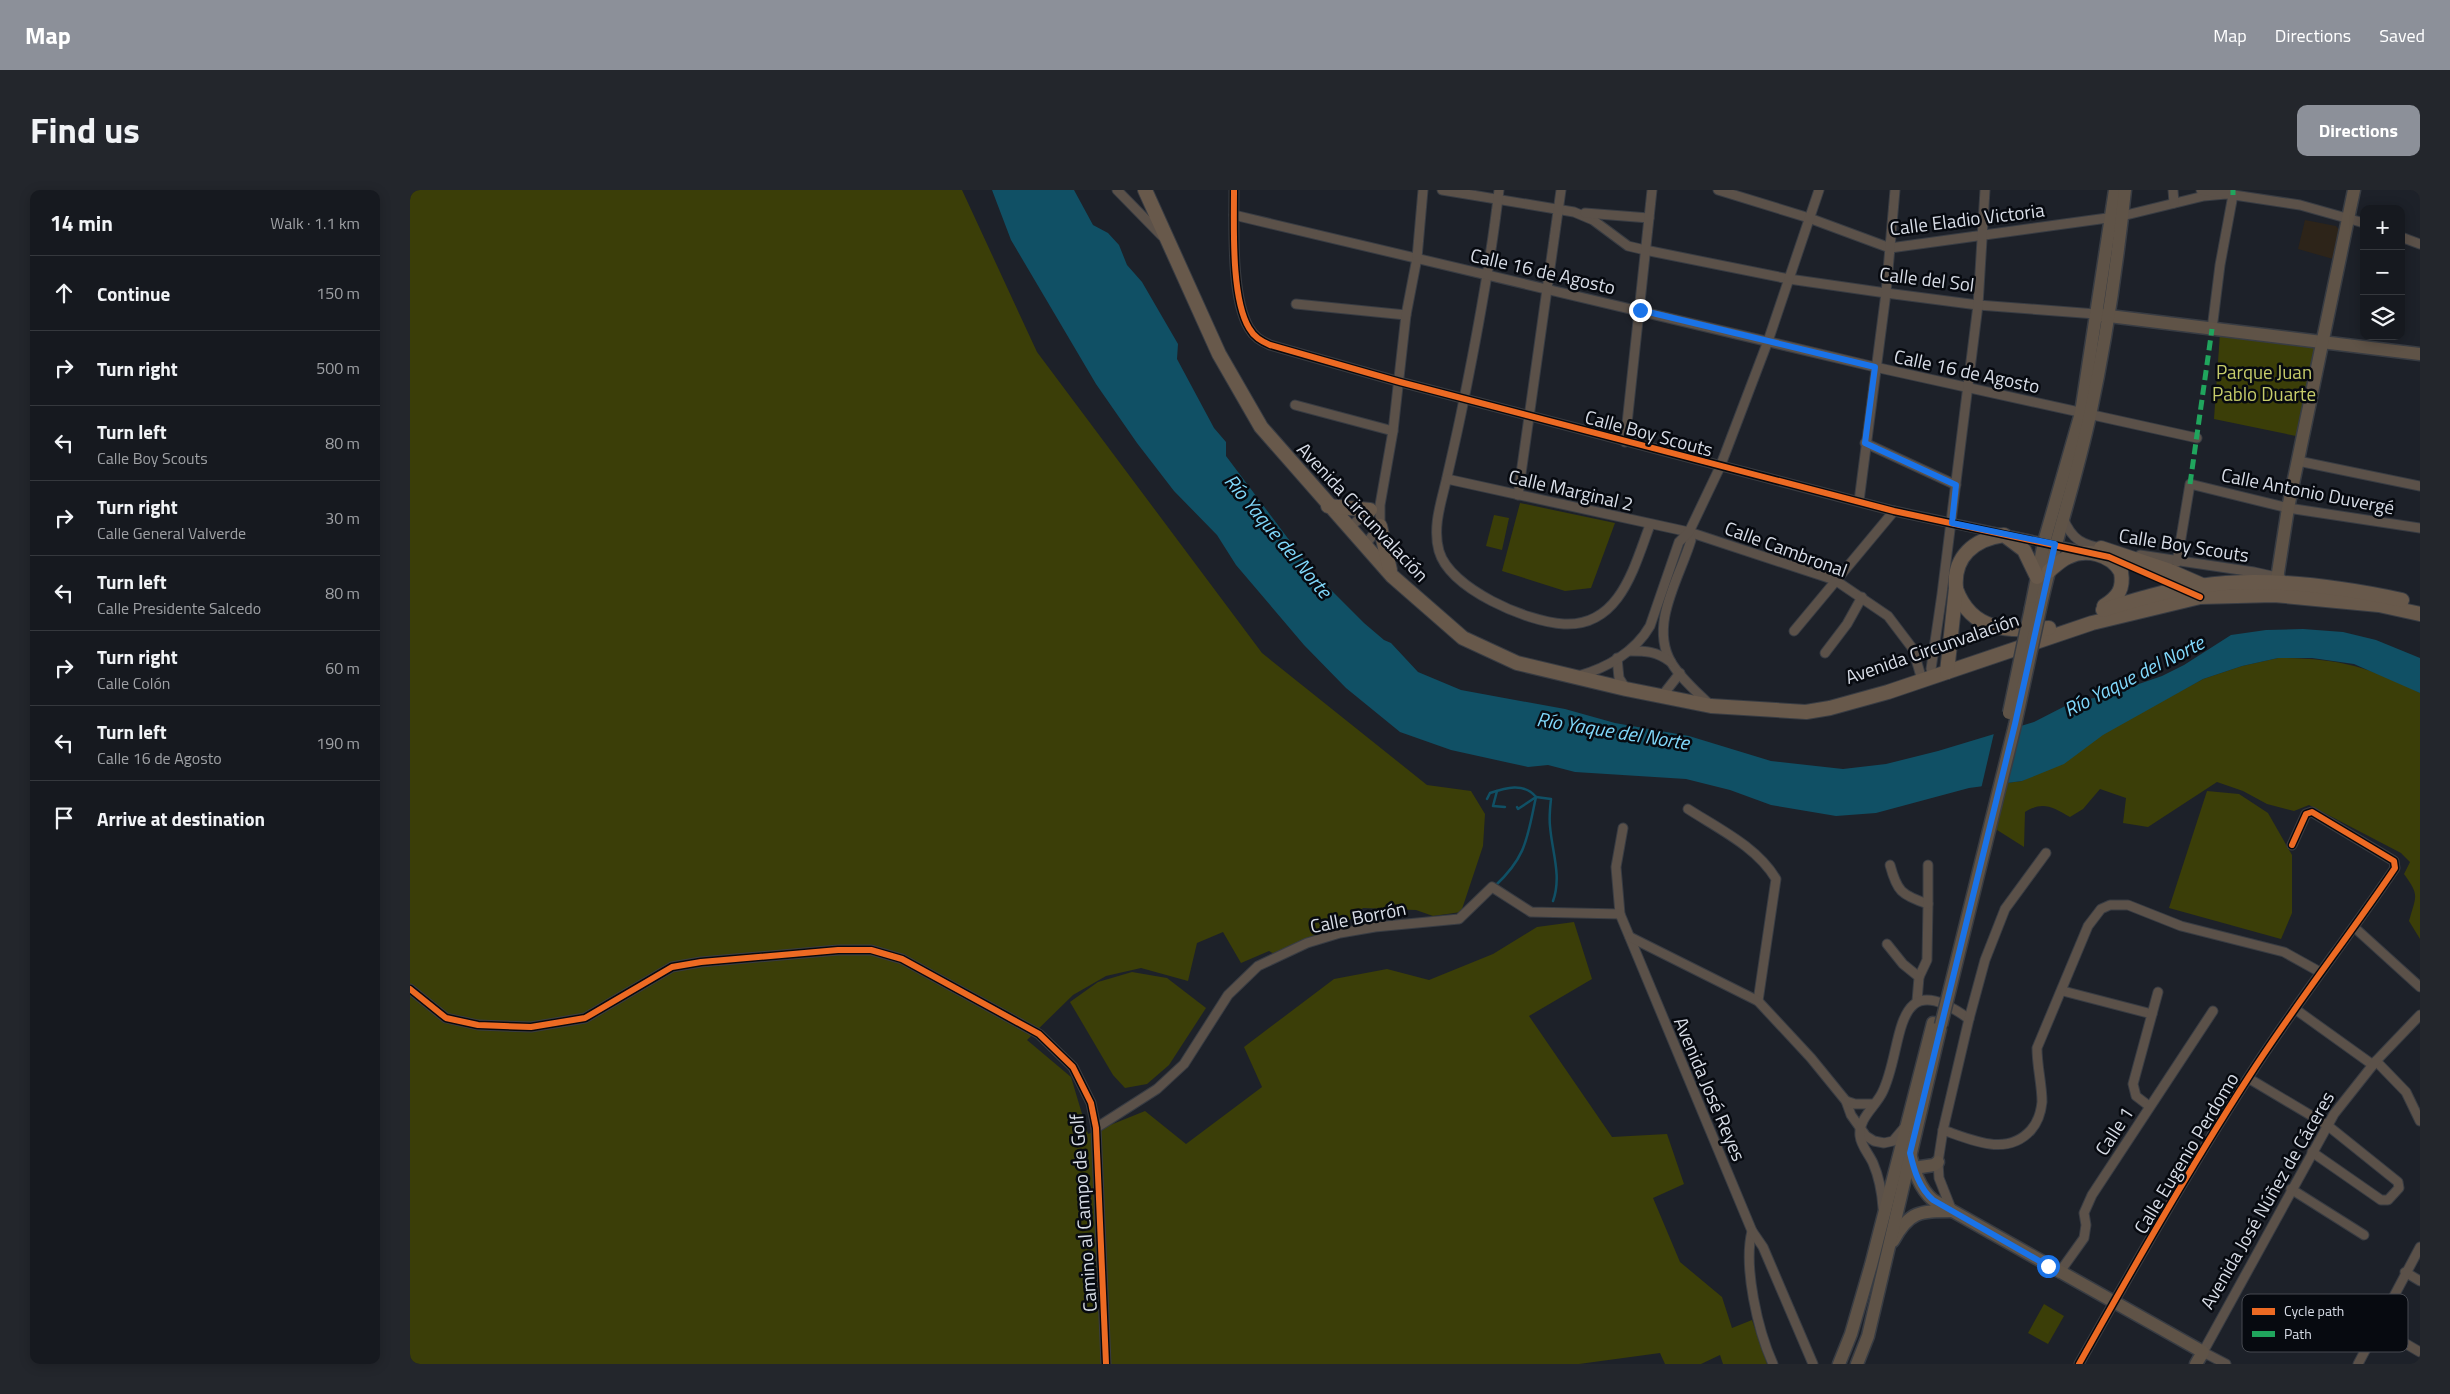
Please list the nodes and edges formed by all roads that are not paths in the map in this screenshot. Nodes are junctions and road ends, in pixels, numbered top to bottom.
1 (1145, 190) edge
2 (1234, 190) edge
3 (1423, 190) edge
4 (1442, 190) edge
5 (1499, 190) edge
6 (1561, 190) edge
7 (1652, 190) edge
8 (1718, 190) edge
9 (1819, 190) edge
10 (1895, 190) edge
11 (1985, 190) edge
12 (2115, 190) edge
13 (2125, 190) edge
14 (2173, 190) edge
15 (2201, 190) edge
16 (2354, 190) edge
17 (1121, 191) edge
18 (2229, 194) junction
19 (1498, 200) junction
20 (2174, 203) junction
21 (1558, 208) junction
22 (1574, 212) junction
23 (1234, 215) junction
24 (2117, 216) junction
25 (2348, 217) junction
26 (1649, 218) junction
27 (1809, 218) junction
28 (2360, 222) edge
29 (1983, 237) junction
30 (2405, 238) edge
31 (1166, 240) junction
32 (2420, 244) edge
33 (1890, 248) junction
34 (1645, 250) junction
35 (1416, 258) junction
36 (1488, 276) junction
37 (1789, 278) junction
38 (1547, 288) junction
39 (1886, 293) junction
40 (1296, 304) dead end
41 (1978, 304) junction
42 (1640, 310) junction
43 (1406, 315) junction
44 (2102, 315) junction
45 (2212, 329) junction
46 (1768, 341) junction
47 (2323, 342) junction
48 (2420, 354) edge
49 (1875, 367) junction
50 (1400, 382) junction
51 (1967, 386) junction
52 (1464, 399) junction
53 (1295, 404) dead end
54 (2085, 414) junction
55 (1531, 416) junction
56 (1393, 431) junction
57 (2197, 438) dead end
58 (1625, 442) junction
59 (1865, 443) junction
60 (2298, 461) junction
61 (1720, 467) junction
62 (1447, 479) junction
63 (1956, 485) junction
64 (2420, 486) edge
65 (1518, 495) junction
66 (1859, 501) junction
67 (1328, 506) junction
68 (1375, 508) junction
69 (2288, 508) junction
70 (1894, 511) junction
71 (2062, 517) junction
72 (1952, 523) junction
73 (1650, 525) junction
74 (1380, 526) junction
75 (1348, 528) junction
76 (2420, 528) edge
77 (1689, 532) junction
78 (2004, 535) junction
79 (2050, 543) junction
80 (1365, 545) junction
81 (2099, 551) junction
82 (2177, 562) junction
83 (2043, 574) junction
84 (1392, 576) junction
85 (1835, 580) junction
86 (2275, 585) junction
87 (1956, 588) junction
88 (2182, 588) junction
89 (2201, 591) junction
90 (1862, 597) junction
91 (2420, 604) edge
92 (2420, 614) edge
93 (2086, 616) junction
94 (2049, 628) junction
95 (1794, 631) dead end
96 (1629, 651) junction
97 (1825, 653) dead end
98 (1617, 658) junction
99 (1671, 662) junction
100 (1947, 668) junction
101 (1925, 671) junction
102 (1680, 673) junction
103 (1572, 677) junction
104 (1626, 689) junction
105 (1662, 696) junction
106 (1711, 706) junction
107 (1778, 709) junction
108 (1688, 809) dead end
109 (1622, 828) dead end
110 (2292, 845) dead end
111 (2046, 853) dead end
112 (1890, 865) dead end
113 (1928, 865) dead end
114 (1928, 904) junction
115 (1620, 914) junction
116 (2355, 928) junction
117 (1630, 937) junction
118 (1887, 944) dead end
119 (2320, 972) junction
120 (1919, 978) junction
121 (2420, 987) edge
122 (410, 989) edge
123 (2063, 991) junction
124 (2158, 992) dead end
125 (1758, 1002) junction
126 (1917, 1002) junction
127 (2294, 1009) junction
128 (2213, 1012) dead end
129 (2152, 1014) junction
130 (2420, 1015) edge
131 (1969, 1019) junction
132 (1937, 1024) junction
133 (2375, 1063) junction
134 (2248, 1078) junction
135 (1846, 1101) junction
136 (1874, 1104) junction
137 (2149, 1106) junction
138 (2420, 1121) edge
139 (2327, 1125) junction
140 (1905, 1126) junction
141 (1096, 1128) junction
142 (1860, 1128) junction
143 (1943, 1130) junction
144 (2312, 1152) junction
145 (1910, 1153) junction
146 (1938, 1162) junction
147 (1914, 1168) junction
148 (2291, 1189) junction
149 (1952, 1212) junction
150 (1884, 1215) junction
151 (1752, 1231) junction
152 (2364, 1235) dead end
153 (2420, 1247) edge
154 (1883, 1266) junction
155 (2406, 1272) junction
156 (2059, 1273) junction
157 (2420, 1281) edge
158 (2395, 1294) edge
159 (2114, 1301) junction
160 (2408, 1345) edge
161 (2202, 1352) junction
162 (2365, 1352) edge
163 (2420, 1352) edge
164 (1106, 1364) edge
165 (1773, 1364) edge
166 (1812, 1364) edge
167 (1839, 1364) edge
168 (1857, 1364) edge
169 (2079, 1364) edge
170 (2196, 1364) edge
171 (2226, 1364) edge
172 (2358, 1364) edge

1 - 31 main road, Avenida Circunvalación
2 - 23 street, Calle Boy Scouts
3 - 35 street
4 - 19 street, Calle del Sol
5 - 19 street
6 - 21 street
7 - 26 street
8 - 27 street, Calle Eladio Victoria
9 - 27 street
10 - 33 street
11 - 29 street
12 - 24 main road
13 - 24 main road
14 - 20 street
15 - 18 street
16 - 25 main road
17 - 31 street
18 - 20 street, Calle Eladio Victoria
18 - 25 street
18 - 45 street
19 - 21 street, Calle del Sol
19 - 36 street
20 - 24 street, Calle Eladio Victoria
21 - 22 street, Calle del Sol
21 - 38 street
22 - 26 street
22 - 34 street, Calle del Sol
23 - 35 street, Calle 16 de Agosto
23 - 50 street, Calle Boy Scouts
24 - 29 street, Calle Eladio Victoria
24 - 44 main road
25 - 28 street
25 - 47 main road
26 - 34 street
27 - 33 street, Calle Eladio Victoria
27 - 37 street
29 - 33 street, Calle Eladio Victoria
29 - 41 street
30 - 32 street
31 - 67 main road, Avenida Circunvalación
33 - 39 street
34 - 37 street, Calle del Sol
34 - 42 street
35 - 36 street, Calle 16 de Agosto
35 - 43 street
36 - 38 street, Calle 16 de Agosto
36 - 52 street
37 - 39 street, Calle del Sol
37 - 46 street
38 - 42 street, Calle 16 de Agosto
38 - 55 street
39 - 41 street, Calle del Sol
39 - 49 street
40 - 43 street
41 - 44 street, Calle del Sol
41 - 51 street
42 - 46 street, Calle 16 de Agosto
42 - 58 street
43 - 50 street
44 - 45 main road, Calle del Sol
44 - 54 main road
45 - 47 main road, Calle del Sol
46 - 49 street, Calle 16 de Agosto
46 - 61 street
47 - 48 main road, Calle del Sol
47 - 60 main road
49 - 51 street, Calle 16 de Agosto
49 - 59 street
50 - 52 street, Calle Boy Scouts
50 - 56 street
51 - 54 street, Calle 16 de Agosto
51 - 63 street
52 - 55 street, Calle Boy Scouts
52 - 62 street
53 - 56 street
54 - 57 street, Calle 16 de Agosto
54 - 71 main road
54 - 79 main road
55 - 58 street, Calle Boy Scouts
55 - 65 street
56 - 68 street
58 - 61 street, Calle Boy Scouts
59 - 63 street
59 - 66 street
60 - 64 street
60 - 69 main road
61 - 66 street, Calle Boy Scouts
61 - 77 street
62 - 65 street, Calle Marginal 2
62 - 73 street
63 - 72 street
65 - 73 street, Calle Marginal 2
66 - 70 street, Calle Boy Scouts
67 - 68 main road
67 - 75 main road, Avenida Circunvalación
68 - 74 street
68 - 75 street
69 - 76 street, Calle Antonio Duvergé
69 - 82 street, Calle Antonio Duvergé
69 - 86 main road
70 - 72 street, Calle Boy Scouts
70 - 85 street
71 - 79 main road
71 - 81 street, Calle Boy Scouts
72 - 78 street, Calle Boy Scouts
72 - 101 street
73 - 77 street, Calle Marginal 2
74 - 80 street
74 - 84 main road
75 - 80 main road, Avenida Circunvalación
77 - 85 street, Calle Cambronal
77 - 96 street
77 - 99 street
78 - 79 street, Calle Boy Scouts
78 - 83 main road
78 - 87 main road
79 - 81 street, Calle Boy Scouts
79 - 83 main road
80 - 84 main road, Avenida Circunvalación
81 - 82 street, Calle Boy Scouts
81 - 83 main road
81 - 88 street, Calle Boy Scouts
81 - 89 main road
81 - 93 main road
82 - 86 street, Calle Boy Scouts
83 - 132 main road, bridge
84 - 103 main road, Avenida Circunvalación
85 - 90 street, Calle Cambronal
85 - 95 street
86 - 89 main road, Avenida Circunvalación
86 - 91 main road, Avenida Circunvalación
86 - 92 main road, Avenida Circunvalación
87 - 94 main road
87 - 100 main road
88 - 89 main road, Avenida Circunvalación
88 - 93 main road, Avenida Circunvalación
89 - 100 main road, Avenida Circunvalación
90 - 97 street
90 - 101 street, Calle Cambronal
93 - 94 main road, Avenida Circunvalación
94 - 100 main road, Avenida Circunvalación
96 - 98 street
96 - 99 street
98 - 103 street
98 - 104 street
99 - 102 street
100 - 101 main road, Avenida Circunvalación
100 - 107 main road, Avenida Circunvalación
101 - 107 main road, Avenida Circunvalación
102 - 105 street
102 - 106 street
103 - 104 main road, Avenida Circunvalación
104 - 105 main road, Avenida Circunvalación
105 - 106 main road, Avenida Circunvalación
106 - 107 main road, Avenida Circunvalación
108 - 125 street
109 - 115 street, Avenida José Reyes
110 - 116 street, Calle Eugenio Perdomo
111 - 131 street
112 - 114 street
113 - 114 street
114 - 120 street
115 - 117 street, Avenida José Reyes
115 - 141 street, Calle Borrón
116 - 119 street, Calle Eugenio Perdomo
116 - 121 street
117 - 125 street
117 - 151 street, Avenida José Reyes
118 - 120 street
119 - 123 street
119 - 127 street, Calle Eugenio Perdomo
120 - 126 street
122 - 141 street, Camino al Campo de Golf
123 - 129 street
123 - 143 street
124 - 129 street
125 - 135 street
126 - 131 street
126 - 136 street
127 - 133 street
127 - 134 street, Calle Eugenio Perdomo
128 - 137 street, Calle 1
129 - 137 street
130 - 133 street, Avenida José Núñez de Cáceres
131 - 143 street
132 - 140 main road
132 - 145 main road
133 - 138 street
133 - 139 street, Avenida José Núñez de Cáceres
134 - 139 street
134 - 159 street, Calle Eugenio Perdomo
135 - 136 street
135 - 142 street
136 - 142 street
137 - 156 street, Calle 1
139 - 144 street, Avenida José Núñez de Cáceres
139 - 144 street
140 - 142 street
140 - 150 main road
141 - 164 street, Camino al Campo de Golf
142 - 150 street
143 - 146 street
144 - 148 street, Avenida José Núñez de Cáceres
145 - 147 main road
145 - 154 main road
146 - 147 main road
146 - 149 street
147 - 149 main road
148 - 152 street
148 - 161 street, Avenida José Núñez de Cáceres
149 - 154 main road
149 - 156 main road
150 - 167 main road
151 - 165 street, Avenida José Reyes
151 - 166 street
153 - 155 street
154 - 168 main road
155 - 157 street
155 - 158 street
156 - 159 main road
159 - 161 main road
159 - 169 street, Calle Eugenio Perdomo
160 - 163 street
161 - 170 main road, Avenida José Núñez de Cáceres
161 - 171 street
162 - 172 street

